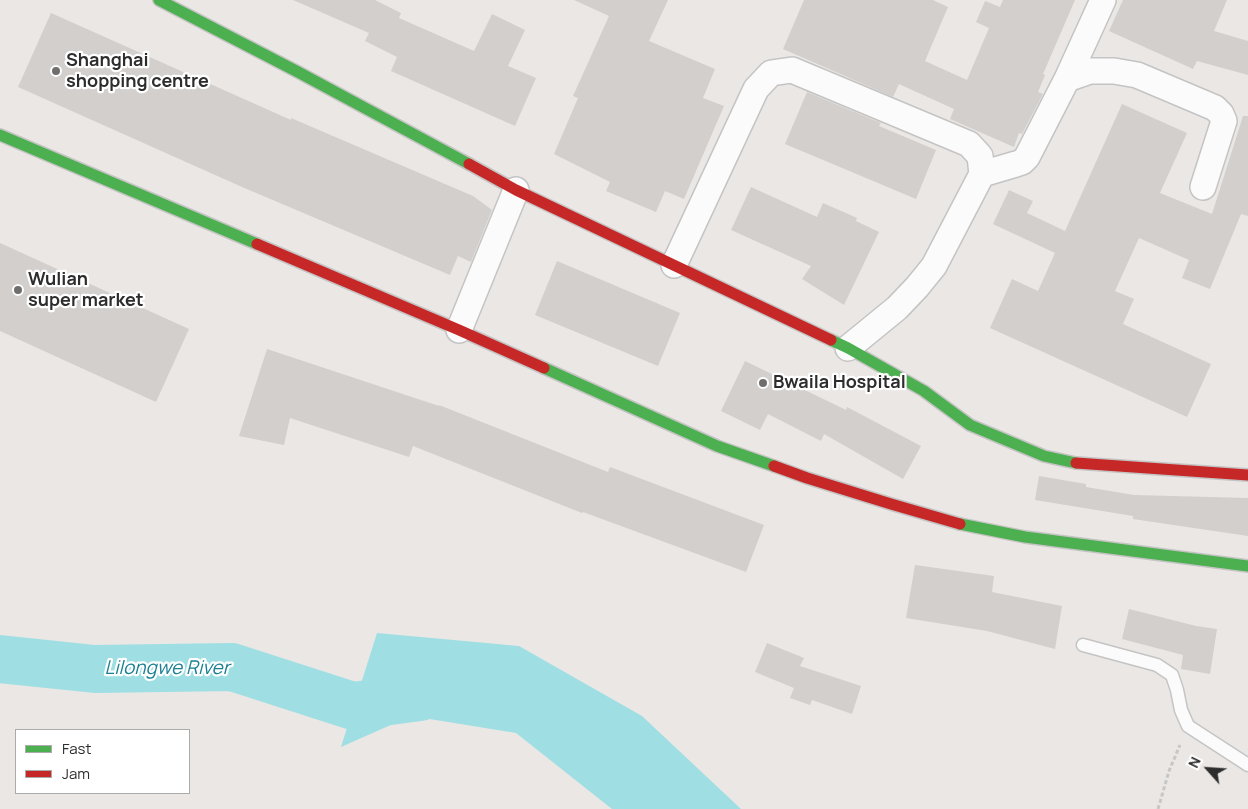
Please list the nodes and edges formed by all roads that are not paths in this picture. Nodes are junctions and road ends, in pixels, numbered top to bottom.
1 (159, 0) edge
2 (1103, 0) edge
3 (1067, 79) junction
4 (0, 135) edge
5 (982, 174) junction
6 (1203, 187) dead end
7 (516, 190) junction
8 (674, 265) junction
9 (459, 330) junction
10 (848, 348) junction
11 (1248, 475) edge
12 (1248, 566) edge
13 (1084, 645) dead end
14 (1248, 766) edge

1 - 7 street
2 - 3 street
3 - 5 street
3 - 6 street
4 - 9 street
5 - 8 street
5 - 10 street
7 - 8 street
7 - 9 street
8 - 10 street
9 - 12 street
10 - 11 street
13 - 14 lane

